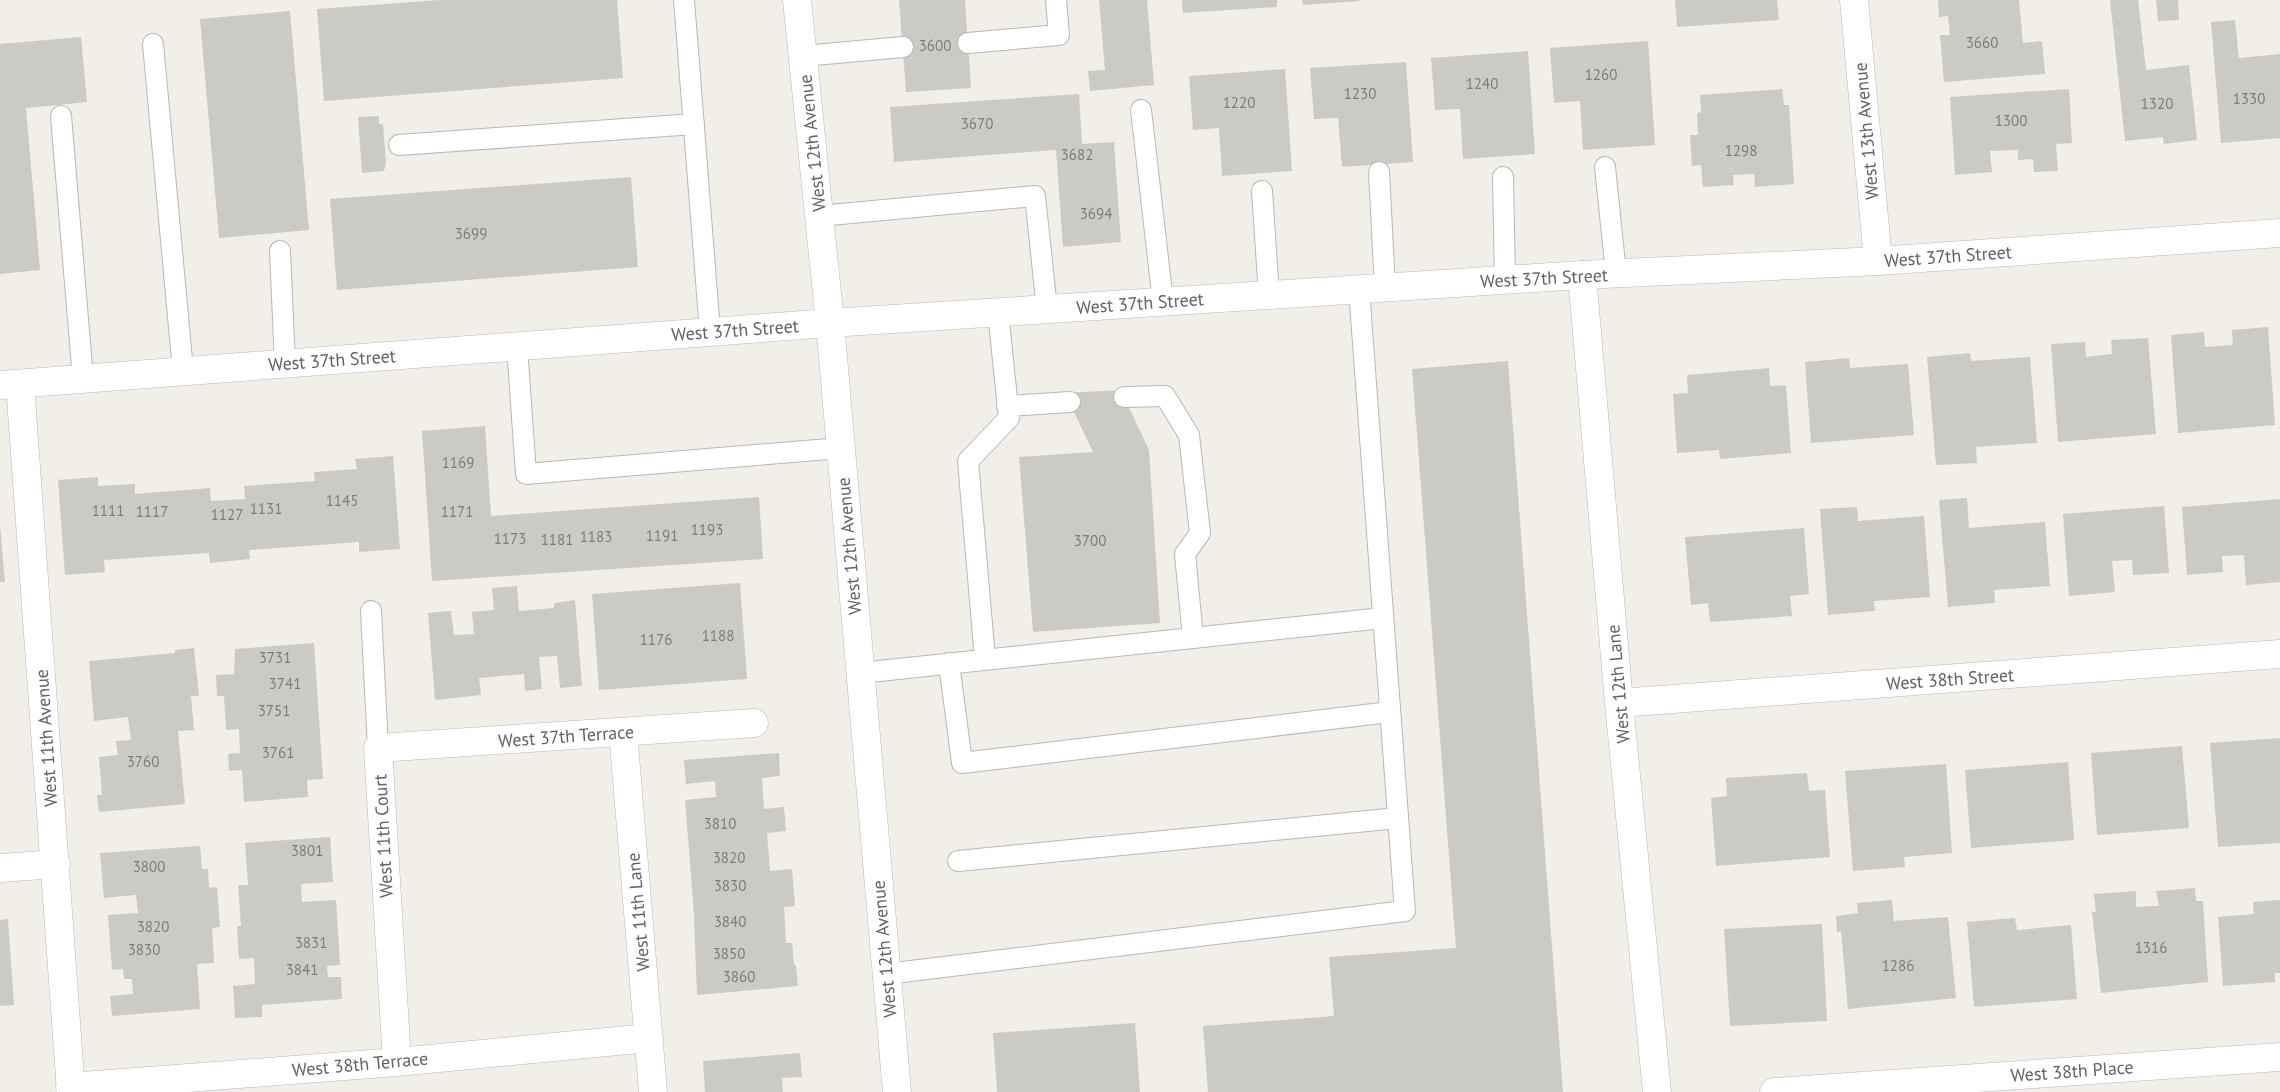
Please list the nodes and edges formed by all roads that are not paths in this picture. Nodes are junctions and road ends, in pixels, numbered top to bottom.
1 (684, 0) edge
2 (797, 0) edge
3 (1056, 0) edge
4 (1854, 0) edge
5 (968, 43) dead end
6 (153, 44) dead end
7 (903, 47) dead end
8 (803, 56) junction
9 (1142, 110) dead end
10 (61, 116) dead end
11 (694, 124) junction
12 (399, 145) dead end
13 (1606, 167) dead end
14 (1379, 172) dead end
15 (1503, 177) dead end
16 (1262, 191) dead end
17 (819, 216) junction
18 (2280, 233) edge
19 (280, 251) dead end
20 (1878, 261) junction
21 (1616, 274) junction
22 (1582, 275) junction
23 (1505, 280) junction
24 (1372, 288) junction
25 (1269, 295) junction
26 (1163, 302) junction
27 (1047, 309) junction
28 (998, 312) junction
29 (830, 323) junction
30 (710, 332) junction
31 (517, 346) junction
32 (285, 364) junction
33 (183, 371) junction
34 (83, 379) junction
35 (10, 384) edge
36 (1124, 398) dead end
37 (1070, 402) dead end
38 (1007, 406) junction
39 (841, 448) junction
40 (371, 611) dead end
41 (1383, 618) junction
42 (1193, 638) junction
43 (2280, 654) edge
44 (985, 659) junction
45 (949, 663) junction
46 (860, 672) junction
47 (1619, 703) junction
48 (1390, 712) junction
49 (754, 723) dead end
50 (623, 732) junction
51 (378, 748) junction
52 (1398, 818) junction
53 (958, 861) dead end
54 (56, 864) junction
55 (0, 868) edge
56 (886, 974) junction
57 (649, 1038) junction
58 (2280, 1057) edge
59 (396, 1062) junction
60 (70, 1089) edge
61 (653, 1092) edge
62 (897, 1092) edge
63 (1657, 1092) edge
64 (1774, 1092) edge

1 - 11 lane
2 - 8 street, West 12th Avenue
3 - 5 lane
4 - 20 street, West 13th Avenue
6 - 33 lane
7 - 8 lane
8 - 17 street, West 12th Avenue
9 - 26 lane
10 - 34 lane
11 - 12 lane
11 - 30 lane
13 - 21 lane
14 - 24 lane
15 - 23 lane
16 - 25 lane
17 - 27 lane
17 - 29 street, West 12th Avenue
18 - 20 street, West 37th Street
19 - 32 lane
20 - 21 street, West 37th Street
21 - 22 street, West 37th Street
22 - 23 street, West 37th Street
22 - 47 street, West 12th Lane
23 - 24 street, West 37th Street
24 - 25 street, West 37th Street
24 - 41 lane
25 - 26 street, West 37th Street
26 - 27 street, West 37th Street
27 - 28 street, West 37th Street
28 - 29 street, West 37th Street
28 - 38 lane
29 - 30 street, West 37th Street
29 - 39 street, West 12th Avenue
30 - 31 street, West 37th Street
31 - 32 street, West 37th Street
31 - 39 lane
32 - 33 street, West 37th Street
33 - 34 street, West 37th Street
34 - 35 street, West 37th Street
35 - 54 street, West 11th Avenue
36 - 42 lane
37 - 38 lane
38 - 44 lane
39 - 46 street, West 12th Avenue
40 - 51 lane, West 11th Court
41 - 42 lane
41 - 48 lane
42 - 44 lane
43 - 47 street, West 38th Street
44 - 45 lane
45 - 46 lane
45 - 48 lane
46 - 56 street, West 12th Avenue
47 - 63 street, West 12th Lane
48 - 52 lane
49 - 50 street, West 37th Terrace
50 - 51 street, West 37th Terrace
50 - 57 street, West 11th Lane
51 - 59 street, West 11th Court
52 - 53 lane
52 - 56 lane
54 - 55 street
54 - 60 street, West 11th Avenue
56 - 62 street, West 12th Avenue
57 - 59 street, West 38th Terrace
57 - 61 street, West 11th Lane
58 - 64 street, West 38th Place
59 - 60 street, West 38th Terrace

